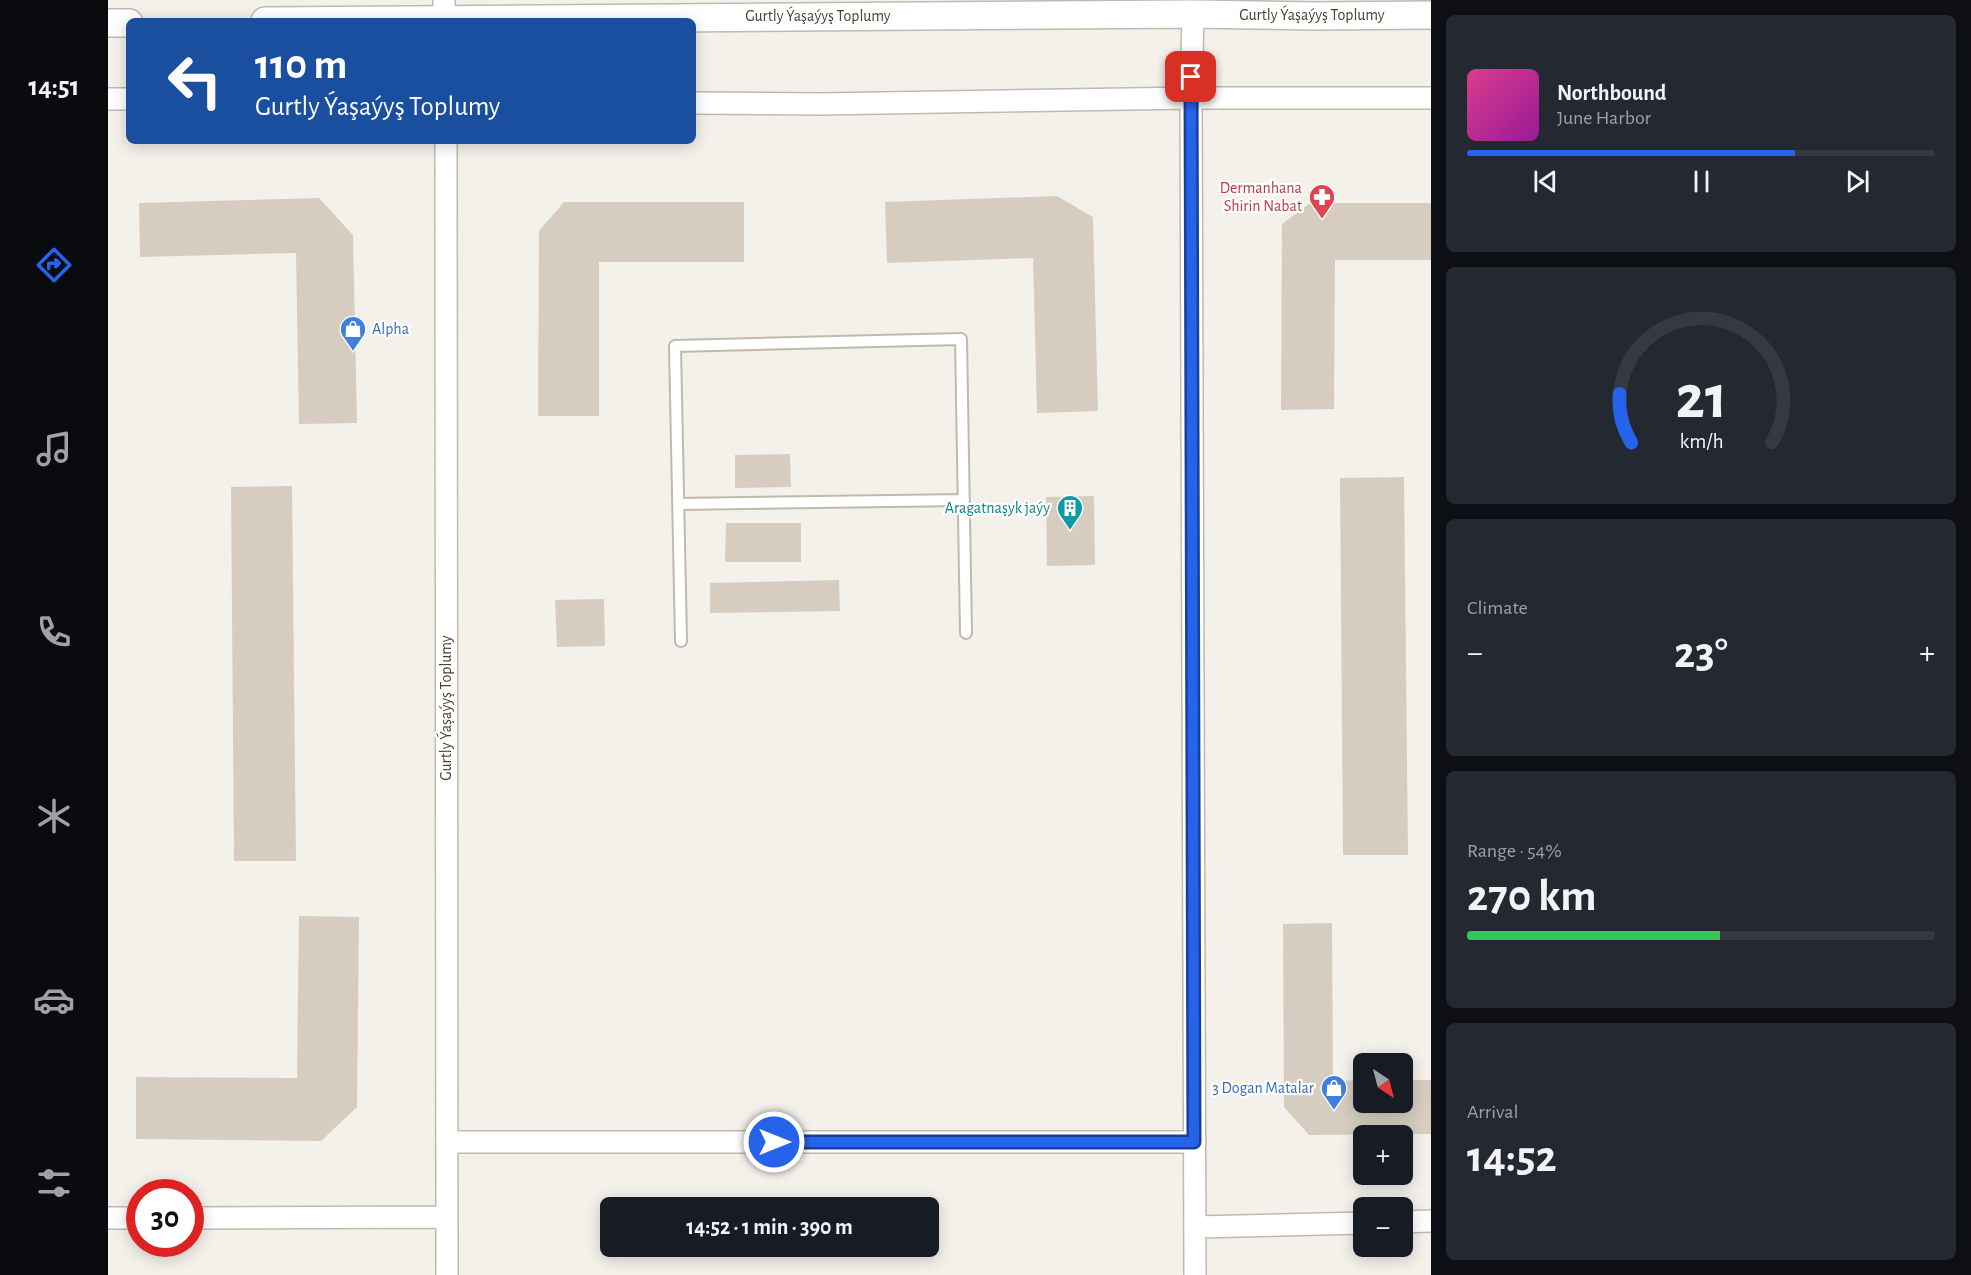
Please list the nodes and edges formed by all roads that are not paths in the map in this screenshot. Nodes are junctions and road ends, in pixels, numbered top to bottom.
1 (326, 0) edge
2 (1324, 8) edge
3 (444, 13) edge
4 (1193, 14) junction
5 (1431, 15) edge
6 (357, 18) edge
7 (384, 18) edge
8 (108, 23) edge
9 (126, 23) edge
10 (1191, 98) junction
11 (1431, 98) edge
12 (108, 99) edge
13 (126, 99) edge
14 (696, 103) edge
15 (446, 144) edge
16 (964, 500) junction
17 (678, 504) junction
18 (966, 633) dead end
19 (681, 641) dead end
20 (448, 1142) junction
21 (1194, 1142) junction
22 (447, 1217) junction
23 (108, 1218) edge
24 (126, 1218) edge
25 (204, 1218) edge
26 (1431, 1221) edge
27 (1413, 1222) edge
28 (1353, 1223) edge
29 (1195, 1227) junction
30 (447, 1275) edge
31 (1195, 1275) edge

1 - 6 street
2 - 4 street, Gurtly Ýaşaýyş Toplumy
2 - 5 street, Gurtly Ýaşaýyş Toplumy
3 - 4 street, Gurtly Ýaşaýyş Toplumy
3 - 7 street, Gurtly Ýaşaýyş Toplumy
4 - 10 street
8 - 9 street
10 - 11 street
10 - 14 street
10 - 21 street
12 - 13 street
15 - 20 street, Gurtly Ýaşaýyş Toplumy
16 - 17 lane
16 - 17 lane
16 - 18 lane
17 - 19 lane
20 - 21 street
20 - 22 street, Gurtly Ýaşaýyş Toplumy
21 - 29 street
22 - 25 street
22 - 30 street, Gurtly Ýaşaýyş Toplumy
23 - 24 street
26 - 27 street
28 - 29 street
29 - 31 street

